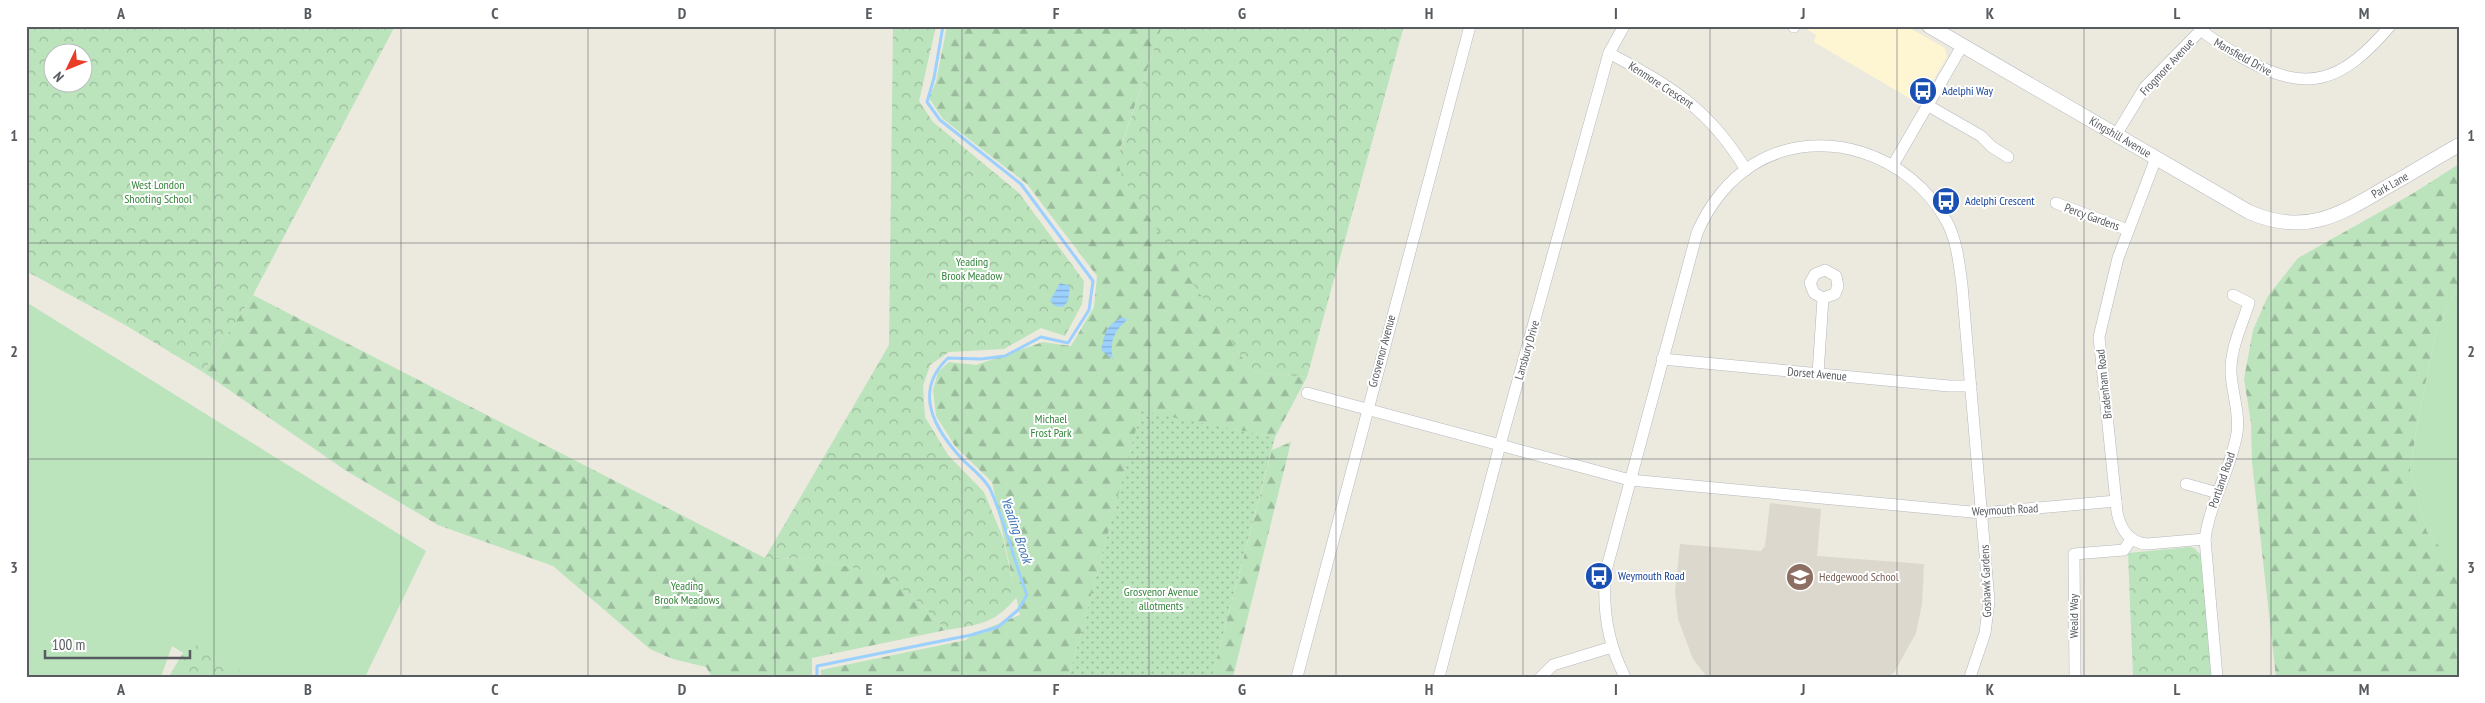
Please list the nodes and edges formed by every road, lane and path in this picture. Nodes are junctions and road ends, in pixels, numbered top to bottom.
1 (1470, 26) edge
2 (1624, 26) edge
3 (1929, 26) edge
4 (2188, 26) edge
5 (2390, 26) edge
6 (2201, 30) edge
7 (1962, 46) junction
8 (1609, 53) junction
9 (1927, 105) junction
10 (2116, 135) junction
11 (2459, 145) edge
12 (2008, 156) dead end
13 (2156, 158) junction
14 (1893, 165) junction
15 (1746, 170) junction
16 (2056, 203) dead end
17 (2320, 221) joint
18 (2128, 230) junction
19 (2233, 295) dead end
20 (1823, 298) dead end
21 (1662, 360) junction
22 (1818, 374) junction
23 (1971, 386) junction
24 (1307, 393) dead end
25 (1366, 409) junction
26 (1500, 445) junction
27 (1630, 480) junction
28 (2186, 484) dead end
29 (2218, 493) junction
30 (2116, 501) junction
31 (1982, 513) junction
32 (2131, 539) junction
33 (2205, 539) junction
34 (1612, 646) junction
35 (1297, 677) edge
36 (1439, 677) edge
37 (1541, 677) edge
38 (1624, 677) edge
39 (1970, 677) edge
40 (2075, 677) edge
41 (2217, 677) edge

1 - 25 street, Grosvenor Avenue
2 - 8 street, Lansbury Drive
3 - 7 street, Kingshill Avenue
4 - 6 street, Mansfield Drive
5 - 6 street, Mansfield Drive
6 - 10 street, Frogmore Avenue
7 - 9 street
7 - 10 street, Kingshill Avenue
8 - 15 street, Kenmore Crescent
8 - 26 street, Lansbury Drive
9 - 12 street
9 - 14 street
10 - 13 street, Kingshill Avenue
11 - 17 street, Park Lane
13 - 17 street, Kingshill Avenue
13 - 18 street, Bradenham Road
14 - 15 street
14 - 23 street
15 - 21 street
16 - 18 street, Percy Gardens
18 - 30 street, Bradenham Road
19 - 29 street, Portland Road
20 - 22 street
21 - 22 street, Dorset Avenue
21 - 27 street
22 - 23 street, Dorset Avenue
23 - 31 street
24 - 25 street, Weymouth Road
25 - 26 street, Weymouth Road
25 - 35 street, Grosvenor Avenue
26 - 27 street, Weymouth Road
26 - 36 street, Lansbury Drive
27 - 31 street, Weymouth Road
27 - 34 street
28 - 29 street
29 - 33 street, Portland Road
30 - 31 street, Weymouth Road
30 - 32 street, Bradenham Road
31 - 39 street, Goshawk Gardens
32 - 33 street
32 - 40 street, Weald Way
33 - 41 street, Portland Road
34 - 37 street
34 - 38 street

